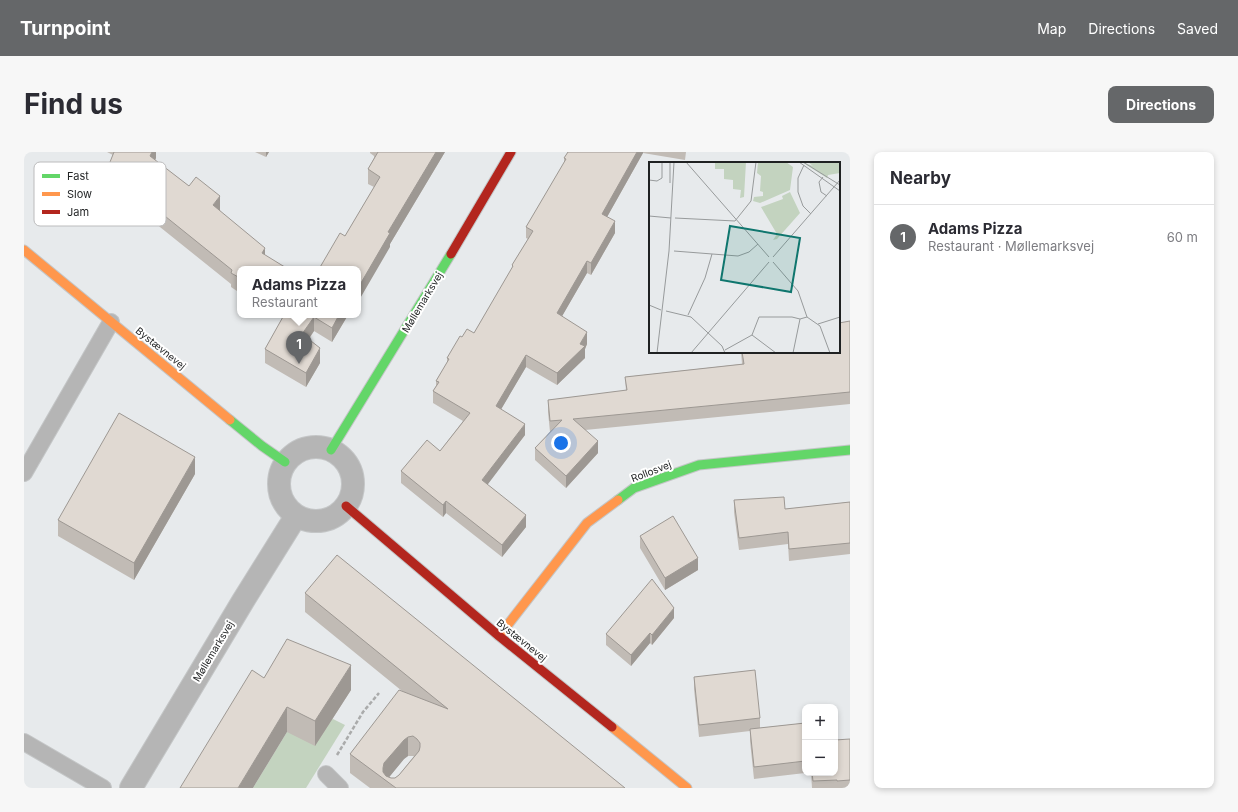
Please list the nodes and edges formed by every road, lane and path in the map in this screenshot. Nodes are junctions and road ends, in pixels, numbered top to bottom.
1 (511, 152) edge
2 (24, 250) edge
3 (111, 322) junction
4 (331, 450) junction
5 (850, 450) edge
6 (285, 462) junction
7 (24, 473) edge
8 (346, 506) junction
9 (296, 516) junction
10 (499, 636) junction
11 (379, 692) dead end
12 (24, 742) edge
13 (326, 774) joint
14 (103, 788) edge
15 (131, 788) edge
16 (340, 788) edge
17 (687, 788) edge

1 - 4 street, Møllemarksvej
2 - 3 street, Bystævnevej
3 - 6 street, Bystævnevej
3 - 7 lane
4 - 6 street
4 - 8 street
5 - 10 street, Rollosvej
6 - 9 street
8 - 9 street
8 - 10 street, Bystævnevej
9 - 15 street, Møllemarksvej
10 - 17 street, Bystævnevej
11 - 13 path
12 - 14 lane
13 - 16 lane

